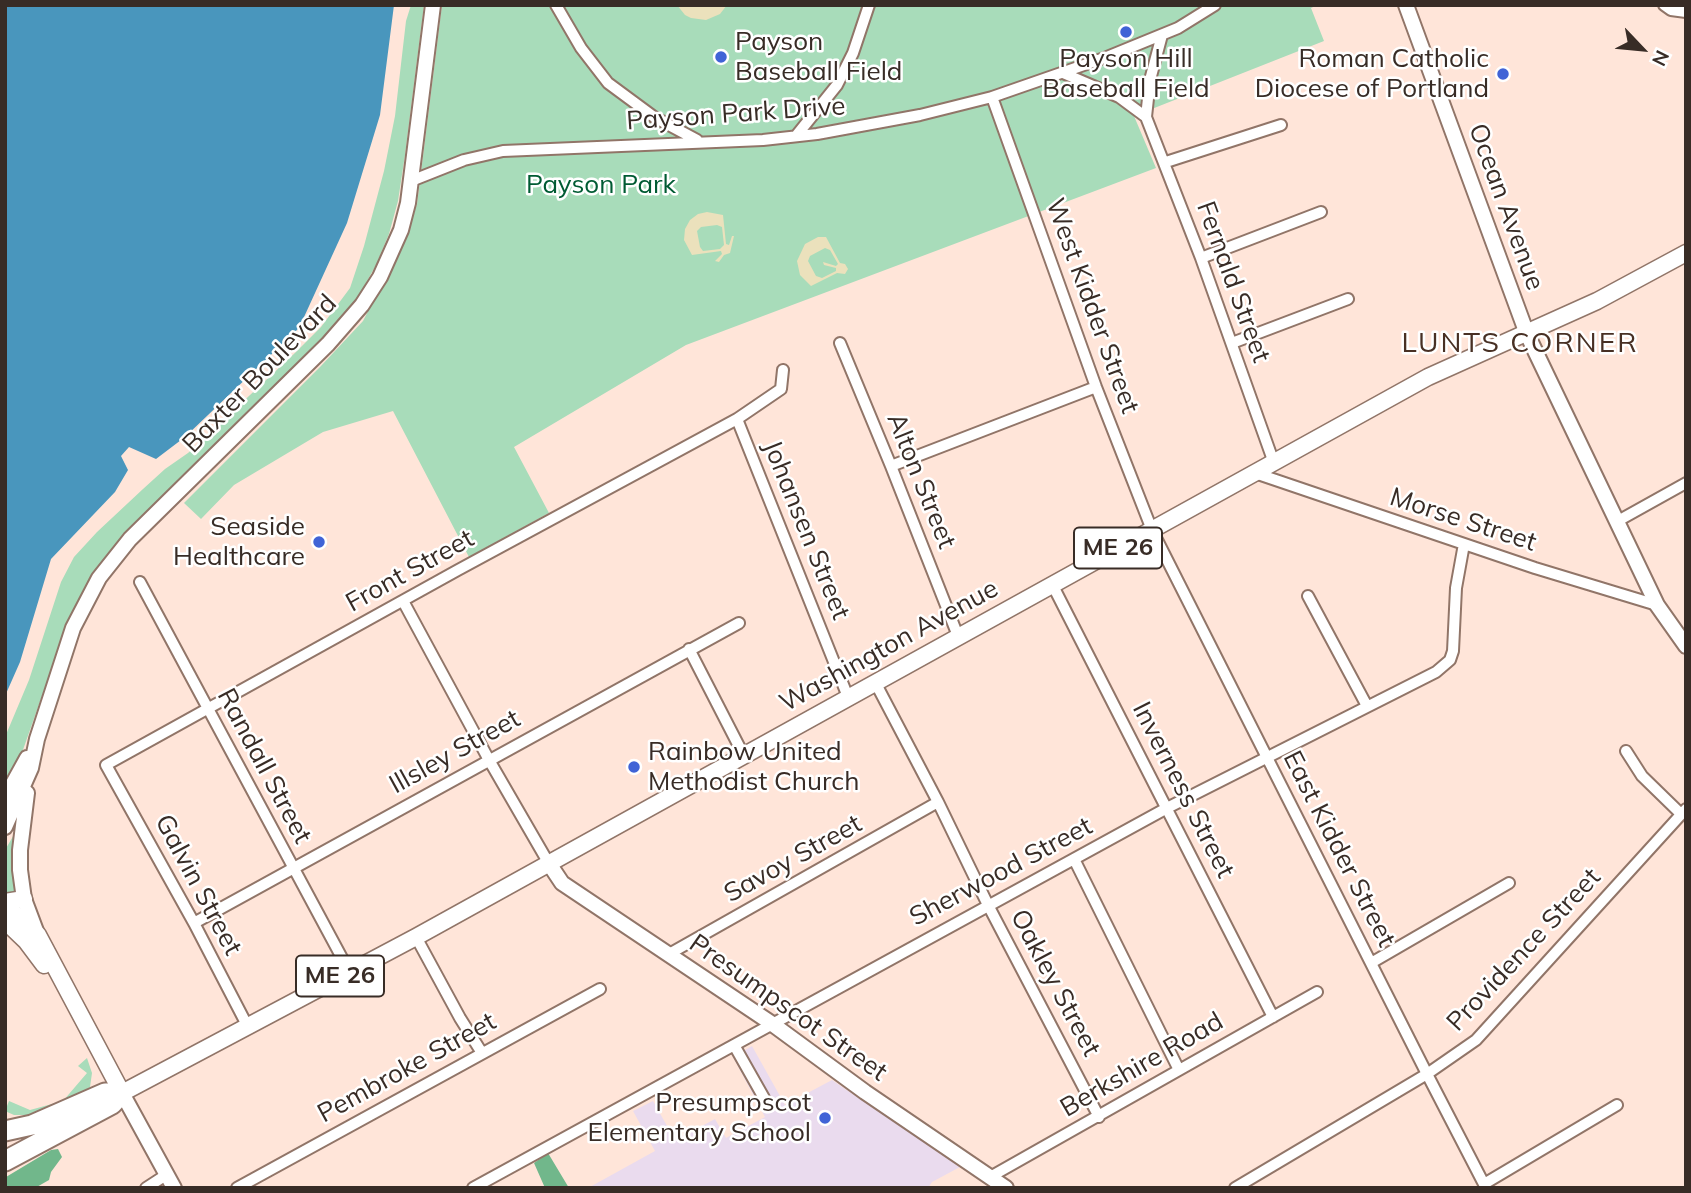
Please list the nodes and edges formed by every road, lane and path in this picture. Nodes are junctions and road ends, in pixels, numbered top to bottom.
1 (433, 5) edge
2 (556, 5) edge
3 (869, 5) edge
4 (1406, 5) edge
5 (1664, 5) edge
6 (1211, 7) edge
7 (1686, 12) edge
8 (1162, 35) junction
9 (1063, 73) junction
10 (992, 97) junction
11 (1146, 117) junction
12 (1281, 125) dead end
13 (796, 136) junction
14 (700, 142) junction
15 (1166, 162) junction
16 (411, 181) junction
17 (1321, 212) dead end
18 (1686, 253) edge
19 (1201, 258) junction
20 (1348, 299) dead end
21 (1527, 334) junction
22 (1232, 343) junction
23 (840, 344) dead end
24 (783, 370) dead end
25 (1096, 387) junction
26 (737, 419) junction
27 (1274, 463) junction
28 (891, 466) junction
29 (1255, 473) junction
30 (1686, 483) edge
31 (1616, 522) junction
32 (1152, 530) junction
33 (1464, 544) junction
34 (140, 582) dead end
35 (1052, 584) junction
36 (1308, 596) dead end
37 (403, 601) junction
38 (1657, 605) junction
39 (739, 622) dead end
40 (958, 636) junction
41 (1686, 646) edge
42 (689, 649) junction
43 (875, 682) junction
44 (848, 697) junction
45 (1367, 706) junction
46 (207, 709) junction
47 (37, 739) junction
48 (1626, 751) dead end
49 (743, 754) junction
50 (1267, 758) junction
51 (489, 760) junction
52 (106, 765) joint
53 (31, 768) junction
54 (5, 798) edge
55 (938, 802) junction
56 (1167, 808) junction
57 (1683, 812) edge
58 (5, 827) edge
59 (1074, 859) junction
60 (548, 862) junction
61 (293, 868) junction
62 (1509, 883) dead end
63 (24, 899) junction
64 (5, 904) edge
65 (988, 905) junction
66 (5, 921) edge
67 (194, 923) junction
68 (38, 935) junction
69 (416, 936) junction
70 (669, 954) junction
71 (1371, 963) junction
72 (349, 971) junction
73 (600, 989) dead end
74 (1317, 992) dead end
75 (76, 1009) junction
76 (1273, 1017) junction
77 (771, 1023) junction
78 (248, 1027) junction
79 (734, 1045) junction
80 (482, 1052) junction
81 (1179, 1070) junction
82 (1427, 1074) junction
83 (122, 1093) junction
84 (764, 1098) dead end
85 (1617, 1105) dead end
86 (1099, 1117) junction
87 (5, 1131) edge
88 (5, 1161) edge
89 (990, 1177) junction
90 (170, 1181) edge
91 (1485, 1186) edge
92 (146, 1188) edge
93 (237, 1188) edge
94 (473, 1188) edge
95 (1006, 1188) edge
96 (1235, 1188) edge

1 - 16 street, Baxter Boulevard
2 - 14 street
3 - 13 street
4 - 21 street, Ocean Avenue
5 - 7 street
6 - 8 street, Payson Park Drive
8 - 9 street, Payson Park Drive
8 - 11 street
9 - 10 street, Payson Park Drive
9 - 11 street
10 - 13 street, Payson Park Drive
10 - 25 street, West Kidder Street
11 - 15 street, Fernald Street
12 - 15 street
13 - 14 street, Payson Park Drive
14 - 16 street, Payson Park Drive
15 - 19 street, Fernald Street
16 - 47 street, Baxter Boulevard
17 - 19 street
18 - 21 main road, Washington Avenue / ME 26
19 - 22 street, Fernald Street
20 - 22 street
21 - 27 main road, Washington Avenue / ME 26
21 - 31 street, Ocean Avenue
22 - 27 street, Fernald Street
23 - 28 street, Alton Street
24 - 26 street, Front Street
25 - 28 street
25 - 32 street, West Kidder Street
26 - 37 street, Front Street
26 - 44 street, Johansen Street
27 - 29 main road, Washington Avenue / ME 26
28 - 40 street, Alton Street
29 - 32 main road, Washington Avenue / ME 26
29 - 33 street, Morse Street
30 - 31 street
31 - 38 street, Ocean Avenue
32 - 35 main road, Washington Avenue / ME 26
32 - 50 street, East Kidder Street
33 - 38 street, Morse Street
33 - 45 street, Sherwood Street
34 - 46 street, Randall Street
35 - 40 main road, Washington Avenue / ME 26
35 - 56 street, Inverness Street
36 - 45 street
37 - 46 street, Front Street
37 - 51 street
38 - 41 street, Ocean Avenue
39 - 42 street, Illsley Street
40 - 43 main road, Washington Avenue / ME 26
42 - 49 street
42 - 51 street, Illsley Street
43 - 44 main road, Washington Avenue / ME 26
43 - 55 street, Oakley Street
44 - 49 main road, Washington Avenue / ME 26
45 - 50 street, Sherwood Street
46 - 52 street, Front Street
46 - 61 street, Randall Street
47 - 53 street, Baxter Boulevard
47 - 54 street, Baxter Boulevard
48 - 57 street
49 - 60 main road, Washington Avenue / ME 26
50 - 56 street, Sherwood Street
50 - 71 street, East Kidder Street
51 - 60 street
51 - 61 street, Illsley Street
52 - 67 street, Galvin Street
53 - 58 street, Baxter Boulevard
53 - 63 street
55 - 65 street, Oakley Street
55 - 70 street, Savoy Street
56 - 59 street, Sherwood Street
56 - 76 street, Inverness Street
57 - 82 street, Providence Street
59 - 65 street, Sherwood Street
59 - 81 street
60 - 69 main road, Washington Avenue / ME 26
60 - 70 street, Presumpscot Street
61 - 67 street, Illsley Street
61 - 72 street, Randall Street
62 - 71 street
63 - 64 main road
63 - 68 street
64 - 68 main road
65 - 77 street, Sherwood Street
65 - 86 street, Oakley Street
66 - 75 main road
67 - 78 street, Galvin Street
68 - 75 main road
69 - 72 main road, Washington Avenue / ME 26
69 - 80 street
70 - 77 street, Presumpscot Street
71 - 82 street, East Kidder Street
72 - 78 main road, Washington Avenue / ME 26
73 - 80 street, Pembroke Street
74 - 76 street, Berkshire Road
75 - 83 main road
76 - 81 street, Berkshire Road
77 - 79 street, Sherwood Street
77 - 89 street, Presumpscot Street
78 - 83 main road, Washington Avenue / ME 26
79 - 84 street
79 - 94 street, Sherwood Street
80 - 93 street, Pembroke Street
81 - 86 street, Berkshire Road
82 - 91 street, East Kidder Street
82 - 96 street, Providence Street
83 - 87 highway, ME 26
83 - 88 highway, ME 26
83 - 90 street
85 - 91 street
86 - 89 street, Berkshire Road
89 - 95 street, Presumpscot Street
90 - 92 street

